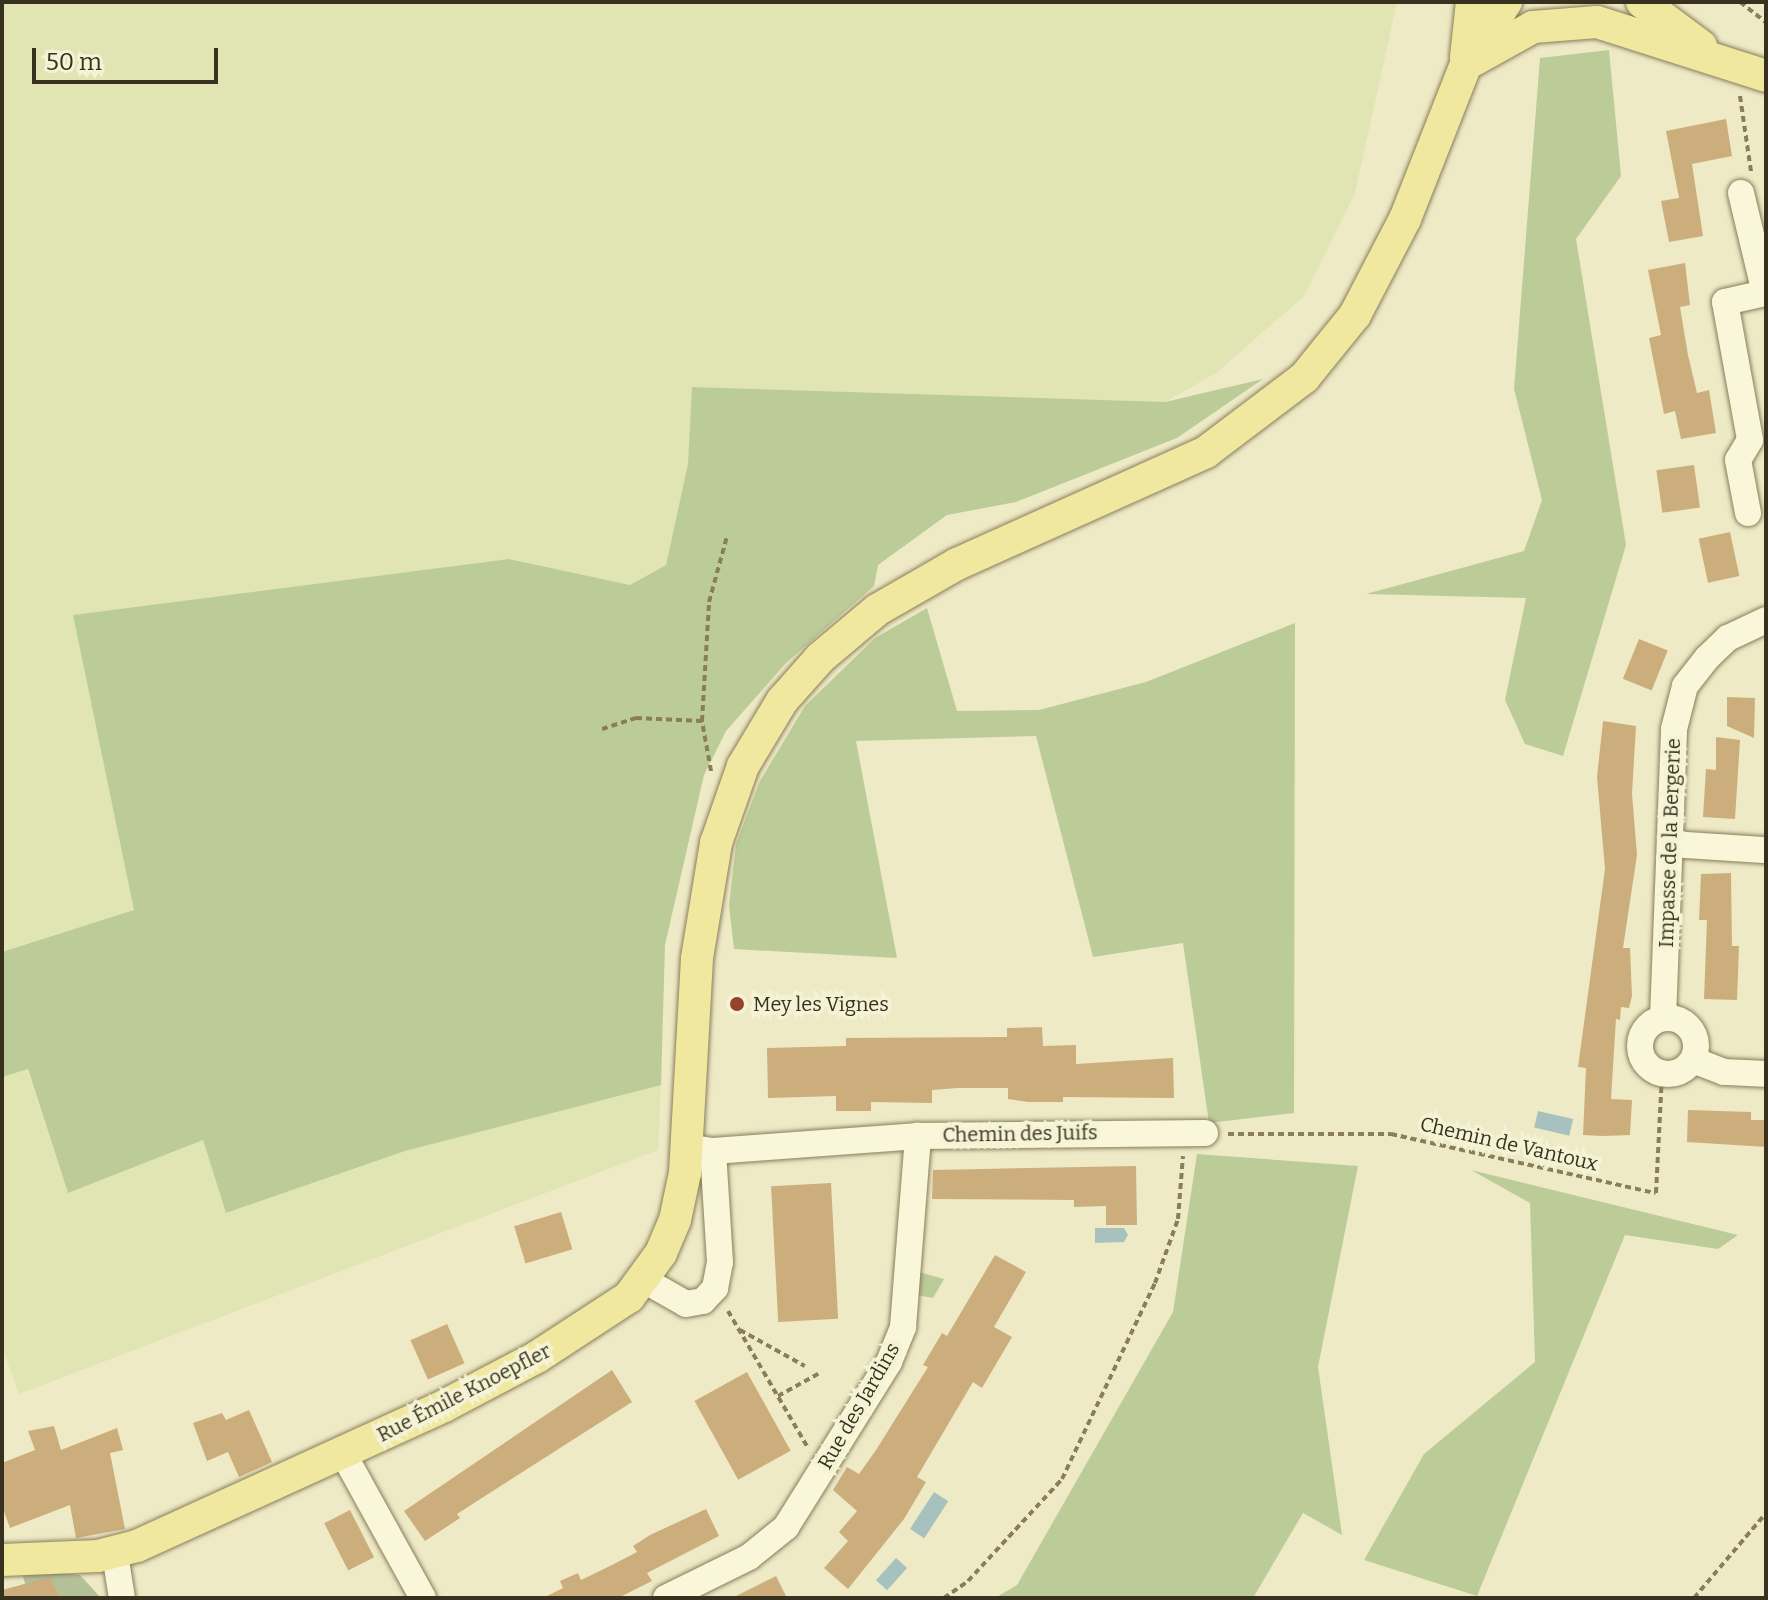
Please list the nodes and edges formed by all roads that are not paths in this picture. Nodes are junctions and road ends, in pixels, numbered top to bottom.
1 (1472, 2) edge
2 (1506, 2) edge
3 (1642, 2) edge
4 (1675, 2) edge
5 (1466, 64) junction
6 (1758, 74) edge
7 (1741, 193) road end
8 (1766, 293) edge
9 (1753, 503) edge
10 (1766, 620) edge
11 (1672, 844) junction
12 (1766, 850) edge
13 (1663, 1018) junction
14 (1693, 1060) junction
15 (1766, 1074) edge
16 (1205, 1133) road end
17 (918, 1136) junction
18 (696, 1139) junction
19 (644, 1280) junction
20 (344, 1455) junction
21 (115, 1554) junction
22 (2, 1560) edge
23 (122, 1598) edge
24 (423, 1598) edge
25 (666, 1598) edge

1 - 5 main road
2 - 5 main road
3 - 6 main road
4 - 6 main road
5 - 6 main road
5 - 18 main road, Rue Émile Knoepfler
7 - 8 street
8 - 9 street
10 - 11 street, Impasse de la Bergerie
11 - 12 street
11 - 13 street, Impasse de la Bergerie
13 - 14 street
13 - 14 street
14 - 15 street
16 - 17 street, Chemin des Juifs
17 - 18 street, Chemin des Juifs
17 - 25 street, Rue des Jardins
18 - 19 main road, Rue Émile Knoepfler
18 - 19 street
19 - 20 main road, Rue Émile Knoepfler
20 - 21 main road, Rue Émile Knoepfler
20 - 24 street
21 - 22 main road
21 - 23 street

